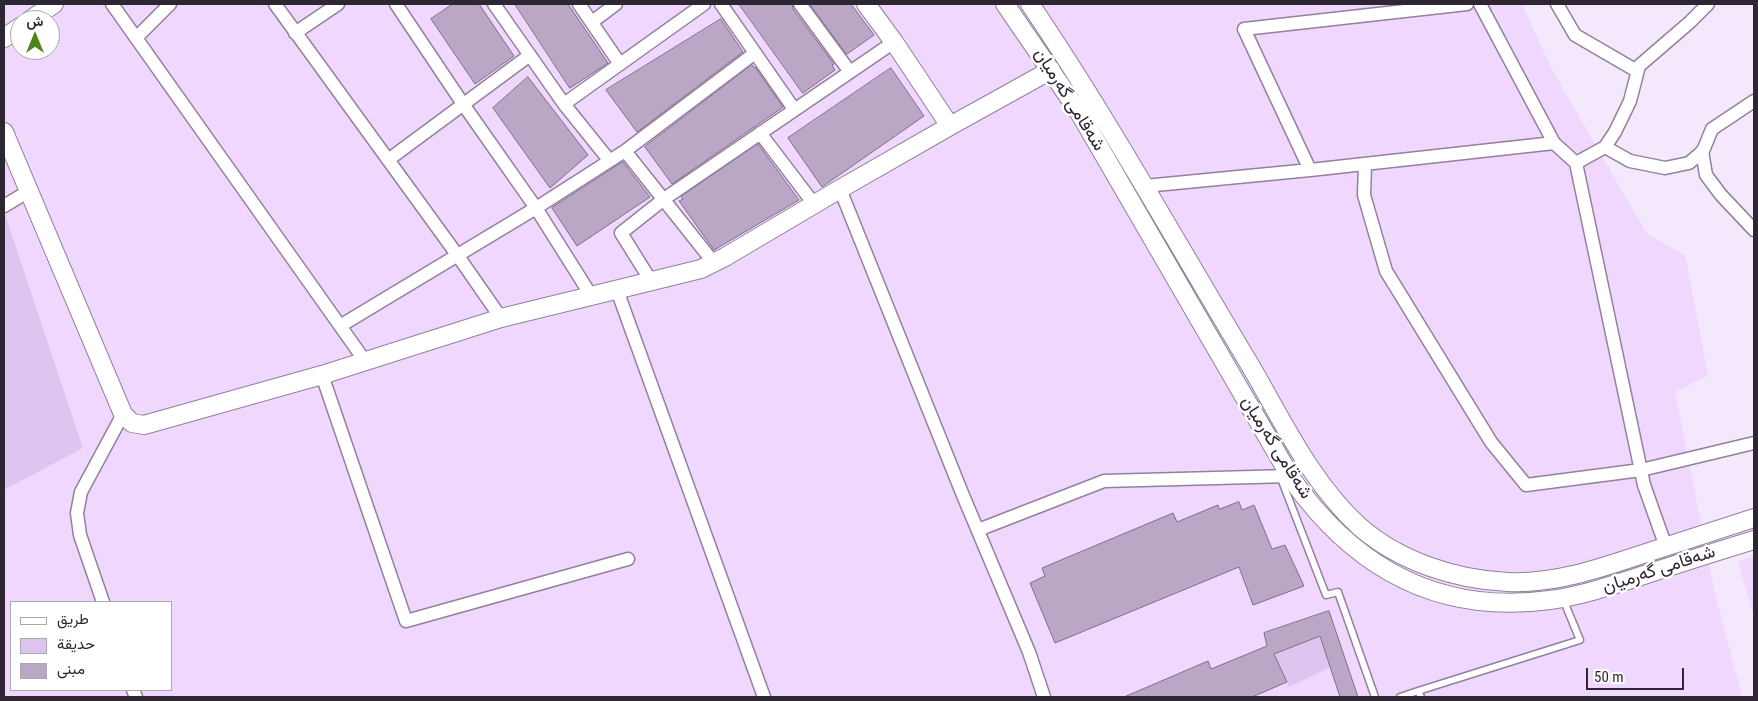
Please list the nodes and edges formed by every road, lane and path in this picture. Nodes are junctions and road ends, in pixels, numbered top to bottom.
1 (112, 4) edge
2 (170, 4) edge
3 (276, 4) edge
4 (338, 4) edge
5 (494, 4) edge
6 (579, 4) edge
7 (616, 4) edge
8 (704, 4) edge
9 (721, 4) edge
10 (800, 4) edge
11 (866, 4) edge
12 (1005, 4) edge
13 (1030, 4) edge
14 (1467, 4) edge
15 (1480, 4) edge
16 (1557, 4) edge
17 (1708, 4) edge
18 (402, 6) edge
19 (592, 22) junction
20 (296, 33) junction
21 (136, 38) junction
22 (894, 42) junction
23 (755, 53) junction
24 (530, 55) junction
25 (620, 64) junction
26 (1051, 70) junction
27 (1637, 71) junction
28 (850, 72) junction
29 (1754, 101) edge
30 (463, 104) junction
31 (564, 104) junction
32 (794, 109) junction
33 (950, 126) junction
34 (4, 132) edge
35 (760, 133) junction
36 (1554, 143) junction
37 (1605, 147) junction
38 (625, 150) junction
39 (1702, 151) junction
40 (388, 160) junction
41 (609, 160) junction
42 (1576, 163) junction
43 (1365, 165) junction
44 (1310, 170) junction
45 (1145, 186) junction
46 (840, 188) junction
47 (29, 191) junction
48 (664, 199) junction
49 (814, 204) junction
50 (4, 206) edge
51 (536, 208) junction
52 (1754, 230) edge
53 (458, 256) junction
54 (714, 263) junction
55 (651, 281) junction
56 (617, 290) junction
57 (592, 297) junction
58 (501, 318) junction
59 (340, 326) junction
60 (365, 361) junction
61 (322, 375) junction
62 (123, 414) junction
63 (1754, 443) edge
64 (1641, 470) junction
65 (1285, 476) junction
66 (1754, 518) edge
67 (978, 530) junction
68 (1754, 540) edge
69 (1666, 547) junction
70 (628, 559) dead end
71 (1562, 598) junction
72 (103, 601) edge
73 (1420, 694) edge
74 (764, 697) edge
75 (1044, 697) edge
76 (1375, 697) edge
77 (1400, 697) edge

1 - 21 street
2 - 21 street
3 - 20 street
4 - 20 street
5 - 24 street
6 - 19 street
7 - 19 street
8 - 25 street
9 - 23 street
10 - 28 street
11 - 22 main road
12 - 26 main road, شەقامی گەرمیان
13 - 45 main road, شەقامی گەرمیان
14 - 44 street
15 - 36 street
16 - 27 street
17 - 27 street
18 - 30 street
19 - 25 street
20 - 40 street
21 - 59 street
22 - 28 street
22 - 33 main road
23 - 32 street
23 - 38 street
24 - 30 street
24 - 31 street
25 - 31 street
26 - 33 main road
26 - 65 main road, شەقامی گەرمیان
27 - 37 street
28 - 32 street
29 - 39 street
30 - 40 street
30 - 51 street
31 - 41 street
32 - 35 street
33 - 46 main road
34 - 47 main road
35 - 48 street
35 - 49 street
36 - 42 street
36 - 43 street
37 - 39 street
37 - 42 street
38 - 41 street
38 - 48 street
39 - 52 street
40 - 53 street
41 - 51 street
42 - 64 street
43 - 44 street
43 - 64 street
44 - 45 street
45 - 69 main road, شەقامی گەرمیان
46 - 49 main road
46 - 67 street
47 - 50 street
47 - 62 main road
48 - 54 street
48 - 55 street
49 - 54 main road
51 - 53 street
51 - 57 street
53 - 58 street
53 - 59 street
54 - 55 main road
55 - 56 main road
56 - 57 main road
56 - 74 street
57 - 58 main road
58 - 60 main road
59 - 60 street
60 - 61 main road
61 - 62 main road
61 - 70 street
62 - 72 street
63 - 64 street
64 - 69 street
65 - 67 street
65 - 71 main road, شەقامی گەرمیان
65 - 76 lane
66 - 69 main road, شەقامی گەرمیان
67 - 75 street
68 - 71 main road, شەقامی گەرمیان
71 - 73 lane
73 - 77 lane

